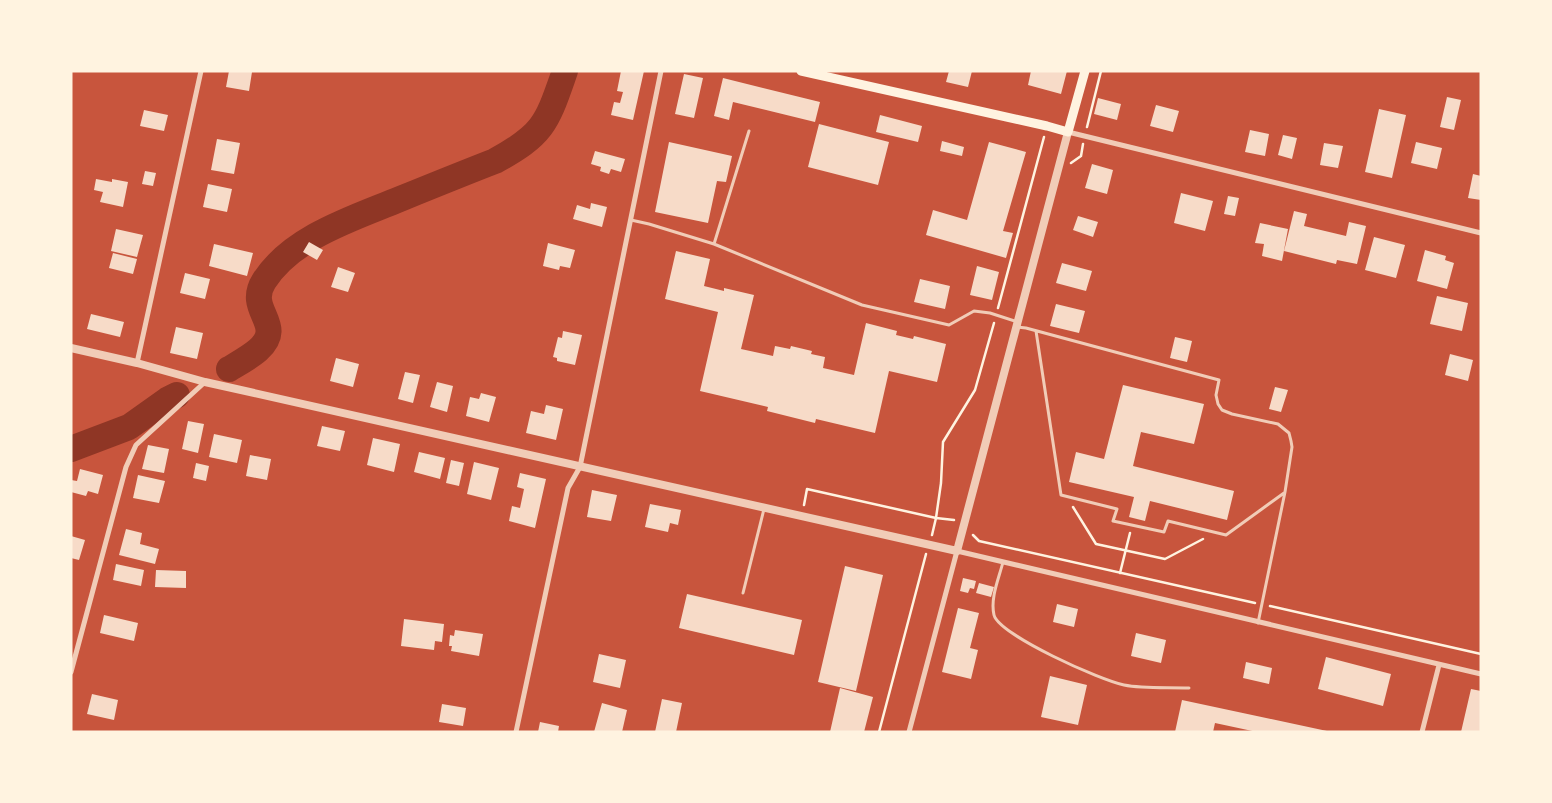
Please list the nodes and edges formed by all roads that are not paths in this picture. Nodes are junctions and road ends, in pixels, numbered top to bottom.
1 (201, 71) edge
2 (661, 71) edge
3 (801, 71) edge
4 (1085, 71) edge
5 (749, 131) dead end
6 (1068, 132) junction
7 (630, 220) junction
8 (1481, 233) edge
9 (714, 244) junction
10 (1017, 324) junction
11 (1036, 331) junction
12 (71, 348) edge
13 (137, 363) junction
14 (205, 382) junction
15 (580, 467) junction
16 (1285, 492) junction
17 (764, 508) junction
18 (957, 552) junction
19 (1003, 562) junction
20 (743, 593) dead end
21 (1258, 623) junction
22 (1439, 665) junction
23 (71, 672) edge
24 (1481, 674) edge
25 (1189, 688) dead end
26 (516, 732) edge
27 (909, 732) edge
28 (1422, 732) edge

1 - 13 street
2 - 7 street
3 - 6 main road
4 - 6 main road
5 - 9 lane
6 - 8 street
6 - 10 street
7 - 9 lane
7 - 15 street
9 - 10 lane
10 - 11 lane
10 - 18 street
11 - 16 lane
11 - 16 lane
12 - 13 street
13 - 14 street
14 - 15 street
14 - 23 street
15 - 17 street
15 - 26 street
16 - 21 lane
17 - 18 street
17 - 20 lane
18 - 19 street
18 - 27 street
19 - 21 street
19 - 25 lane
21 - 22 street
22 - 24 street
22 - 28 street

